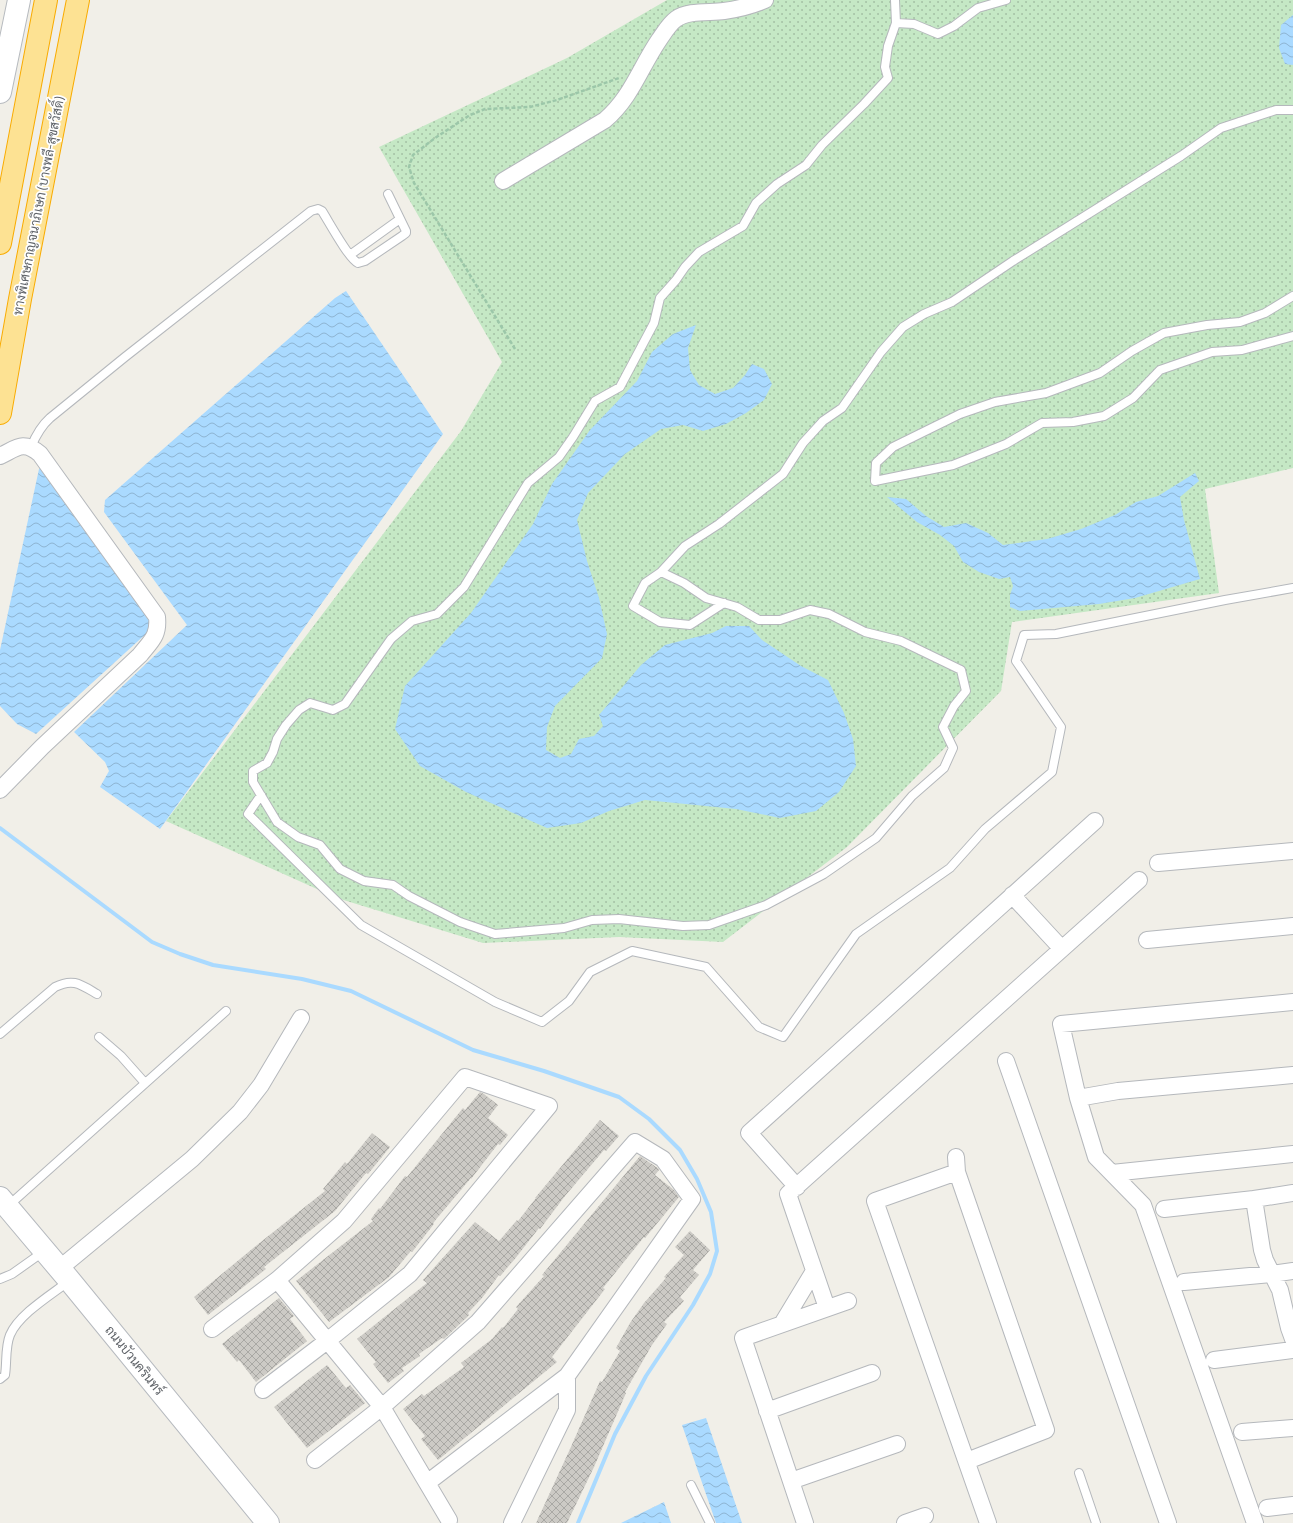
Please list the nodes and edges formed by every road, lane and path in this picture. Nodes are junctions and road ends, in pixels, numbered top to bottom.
1 (19, 0) edge
2 (46, 0) edge
3 (78, 0) edge
4 (765, 0) edge
5 (896, 0) edge
6 (1006, 0) edge
7 (896, 23) junction
8 (0, 92) edge
9 (1293, 110) edge
10 (503, 181) dead end
11 (388, 194) dead end
12 (400, 219) junction
13 (0, 243) edge
14 (350, 255) junction
15 (1293, 296) edge
16 (1293, 336) edge
17 (0, 412) edge
18 (31, 447) junction
19 (0, 456) edge
20 (661, 572) junction
21 (1293, 588) edge
22 (724, 603) junction
23 (0, 790) edge
24 (261, 795) junction
25 (1095, 821) dead end
26 (1293, 850) edge
27 (1158, 864) dead end
28 (1139, 880) dead end
29 (1012, 896) junction
30 (1293, 926) edge
31 (1147, 940) dead end
32 (1062, 949) junction
33 (97, 994) dead end
34 (1293, 1002) edge
35 (226, 1011) dead end
36 (301, 1018) dead end
37 (0, 1034) edge
38 (99, 1037) dead end
39 (1006, 1061) dead end
40 (1293, 1075) edge
41 (145, 1083) junction
42 (1078, 1098) junction
43 (1293, 1154) edge
44 (1112, 1173) junction
45 (797, 1187) junction
46 (1293, 1193) edge
47 (1254, 1199) junction
48 (4, 1203) edge
49 (1164, 1209) dead end
50 (44, 1251) junction
51 (1293, 1270) edge
52 (814, 1271) junction
53 (1272, 1274) junction
54 (65, 1275) junction
55 (0, 1279) edge
56 (276, 1280) junction
57 (1184, 1282) dead end
58 (848, 1301) dead end
59 (827, 1308) junction
60 (782, 1324) junction
61 (212, 1329) dead end
62 (1293, 1339) edge
63 (327, 1342) junction
64 (1293, 1350) edge
65 (1214, 1360) dead end
66 (872, 1374) dead end
67 (567, 1376) junction
68 (0, 1379) edge
69 (264, 1390) dead end
70 (382, 1407) junction
71 (767, 1411) junction
72 (1293, 1428) edge
73 (1242, 1432) dead end
74 (897, 1444) dead end
75 (316, 1460) dead end
76 (967, 1461) junction
77 (1079, 1473) dead end
78 (791, 1481) junction
79 (427, 1483) junction
80 (691, 1485) dead end
81 (1293, 1505) edge
82 (1267, 1508) dead end
83 (925, 1516) dead end
84 (449, 1522) edge
85 (268, 1523) edge
86 (512, 1523) edge
87 (710, 1523) edge
88 (805, 1523) edge
89 (905, 1523) edge
90 (988, 1523) edge
91 (1096, 1523) edge
92 (1168, 1523) edge
93 (1255, 1523) edge

1 - 8 street
2 - 13 highway
3 - 17 highway, ทางพิเศษกาญจนาภิเษก (บางพลี-สุขสวัสดิ์)
4 - 10 street
5 - 7 lane
6 - 7 lane
7 - 24 lane
9 - 20 lane
11 - 12 lane
12 - 14 lane
12 - 14 lane
14 - 18 lane
15 - 16 lane
18 - 19 street
18 - 23 street
20 - 22 lane
20 - 22 lane
21 - 24 lane
22 - 24 lane
25 - 29 street
26 - 27 street
28 - 32 street
29 - 32 street
29 - 45 street
30 - 31 street
32 - 45 street
33 - 37 lane
34 - 42 street
35 - 41 lane
36 - 54 street
38 - 41 lane
39 - 92 street
40 - 42 street
41 - 48 lane
42 - 44 street
43 - 44 street
44 - 93 street
45 - 52 street
46 - 47 street
47 - 49 street
47 - 53 street
48 - 50 street, ถนนบัวนครินทร์
50 - 54 street, ถนนบัวนครินทร์
50 - 55 lane
51 - 53 street
52 - 59 street
52 - 60 street
53 - 57 street
53 - 62 street
54 - 68 lane
54 - 85 street, ถนนบัวนครินทร์
56 - 61 street
56 - 63 street
56 - 63 street
58 - 59 street
59 - 60 street
60 - 71 street
63 - 69 street
63 - 70 street
64 - 65 street
66 - 71 street
67 - 70 street
67 - 79 street
67 - 86 street
70 - 75 street
70 - 79 street
71 - 78 street
72 - 73 street
74 - 78 street
76 - 76 street
76 - 90 street
77 - 91 lane
78 - 88 street
79 - 84 street
80 - 87 lane
81 - 82 street
83 - 89 street

